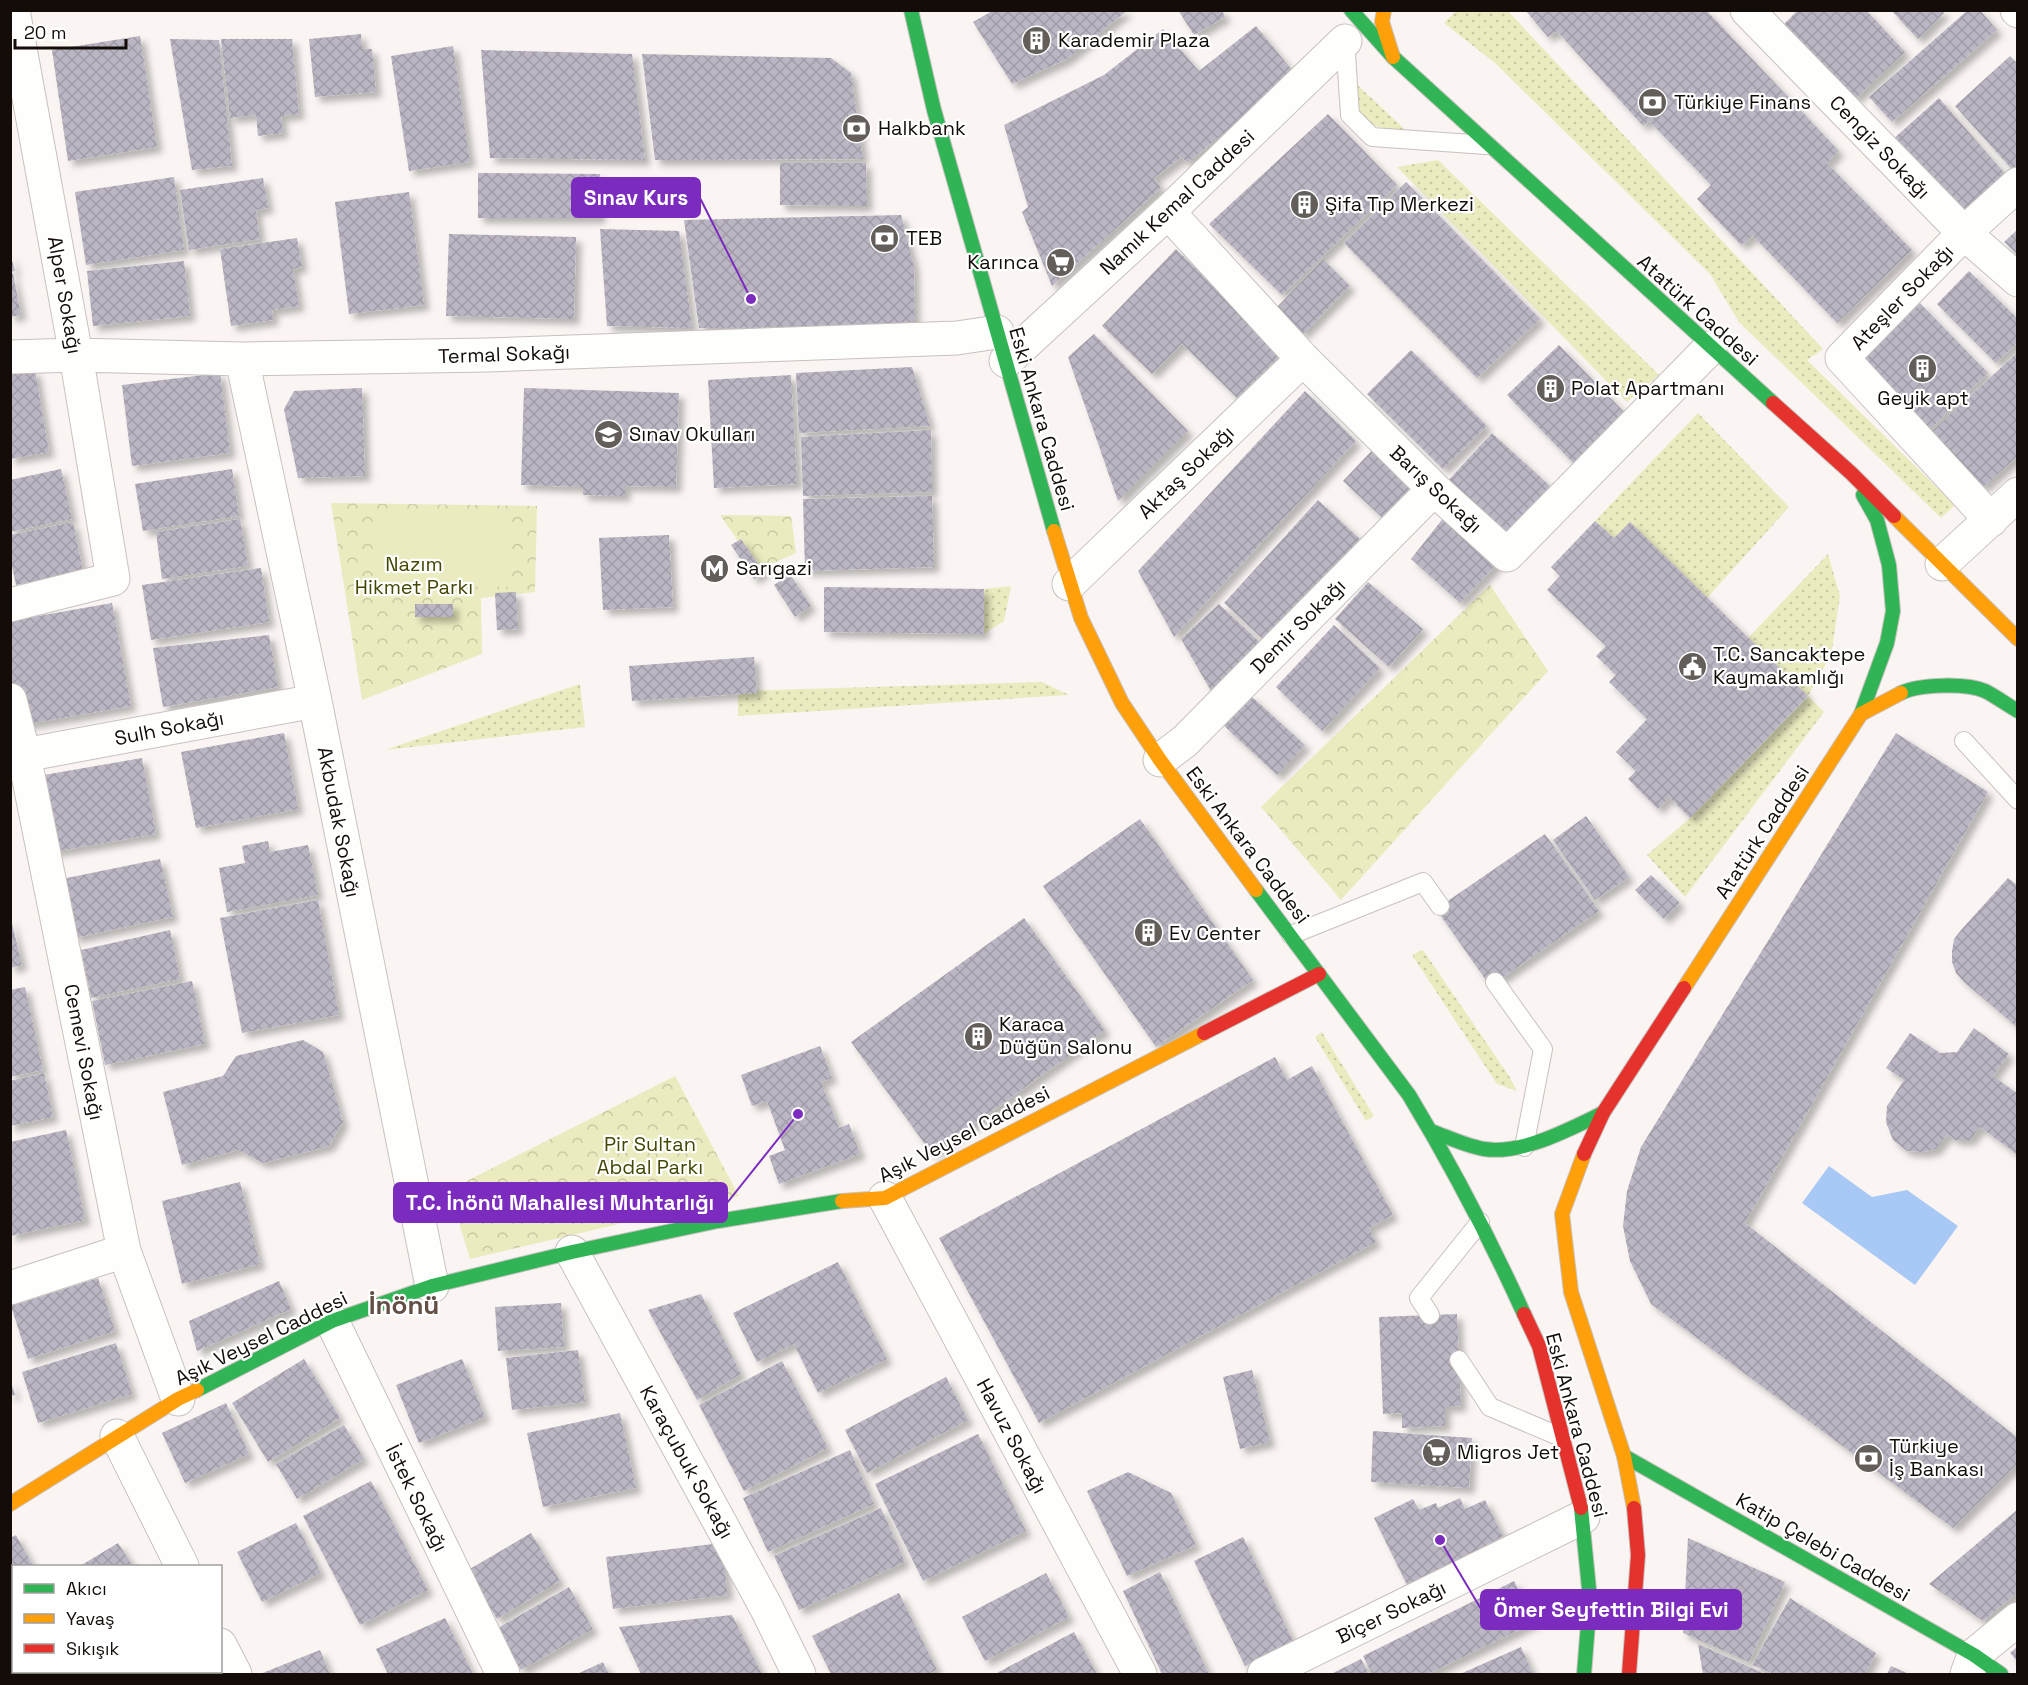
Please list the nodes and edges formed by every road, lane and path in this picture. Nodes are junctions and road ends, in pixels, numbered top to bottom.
1 (13, 10) edge
2 (911, 10) edge
3 (1384, 10) edge
4 (1747, 10) edge
5 (1346, 21) edge
6 (1393, 57) junction
7 (1491, 146) junction
8 (2018, 184) edge
9 (1168, 212) junction
10 (1964, 233) junction
11 (2018, 280) edge
12 (1001, 347) junction
13 (1710, 348) junction
14 (76, 355) junction
15 (10, 357) edge
16 (242, 359) junction
17 (1303, 359) junction
18 (1851, 473) junction
19 (1434, 489) junction
20 (2018, 494) edge
21 (1990, 520) junction
22 (1942, 564) junction
23 (1069, 584) junction
24 (10, 605) edge
25 (2018, 639) edge
26 (10, 700) edge
27 (315, 701) junction
28 (2018, 711) edge
29 (1861, 714) junction
30 (1964, 741) dead end
31 (24, 755) junction
32 (1160, 759) junction
33 (2018, 800) edge
34 (1440, 906) dead end
35 (1292, 935) junction
36 (1319, 974) junction
37 (1495, 982) dead end
38 (1603, 1113) junction
39 (1431, 1131) junction
40 (1524, 1147) junction
41 (885, 1198) junction
42 (1480, 1222) junction
43 (124, 1251) junction
44 (573, 1251) junction
45 (432, 1286) junction
46 (10, 1288) edge
47 (1430, 1315) dead end
48 (332, 1321) junction
49 (1459, 1360) dead end
50 (178, 1399) junction
51 (117, 1436) junction
52 (1563, 1438) junction
53 (1624, 1456) junction
54 (10, 1504) edge
55 (1583, 1517) junction
56 (182, 1565) edge
57 (2018, 1619) edge
58 (222, 1649) edge
59 (1971, 1665) edge
60 (235, 1674) edge
61 (503, 1674) edge
62 (799, 1674) edge
63 (1140, 1674) edge
64 (1264, 1674) edge
65 (1584, 1674) edge
66 (1629, 1674) edge
67 (2001, 1674) edge

1 - 14 street, Alper Sokağı
2 - 12 main road, Eski Ankara Caddesi
3 - 6 main road
4 - 10 street, Cengiz Sokağı
5 - 6 main road, Atatürk Caddesi
5 - 7 lane
5 - 9 street, Namık Kemal Caddesi
6 - 7 main road, Atatürk Caddesi
7 - 13 main road, Atatürk Caddesi
8 - 10 street, Ateşler Sokağı
9 - 12 street, Namık Kemal Caddesi
9 - 17 street, Barış Sokağı
10 - 11 street, Cengiz Sokağı
10 - 21 street, Ateşler Sokağı
12 - 16 street, Termal Sokağı
12 - 23 main road, Eski Ankara Caddesi
13 - 18 main road, Atatürk Caddesi
13 - 19 street, Barış Sokağı
14 - 15 street, Termal Sokağı
14 - 16 street, Termal Sokağı
14 - 24 street, Alper Sokağı
16 - 27 street, Akbudak Sokağı
17 - 19 street, Barış Sokağı
17 - 23 street, Aktaş Sokağı
18 - 22 main road, Atatürk Caddesi
18 - 29 main road
19 - 32 street, Demir Sokağı
20 - 21 street
21 - 22 street
22 - 25 main road, Atatürk Caddesi
23 - 32 main road, Eski Ankara Caddesi
26 - 31 street, Cemevi Sokağı
27 - 31 street, Sulh Sokağı
27 - 45 street, Akbudak Sokağı
28 - 29 main road, Atatürk Caddesi
29 - 38 main road, Atatürk Caddesi
30 - 33 lane
31 - 43 street, Cemevi Sokağı
32 - 35 main road, Eski Ankara Caddesi
34 - 35 lane
35 - 36 main road, Eski Ankara Caddesi
36 - 39 main road, Eski Ankara Caddesi
36 - 41 main road, Aşık Veysel Caddesi
37 - 40 lane
38 - 40 main road
38 - 53 main road, Eski Ankara Caddesi
39 - 40 main road
39 - 42 main road, Eski Ankara Caddesi
41 - 44 main road, Aşık Veysel Caddesi
41 - 63 street, Havuz Sokağı
42 - 47 lane
42 - 52 main road, Eski Ankara Caddesi
43 - 46 street
43 - 50 street, Cemevi Sokağı
44 - 45 main road, Aşık Veysel Caddesi
44 - 62 street, Karaçubuk Sokağı
45 - 48 main road, Aşık Veysel Caddesi
48 - 50 main road, Aşık Veysel Caddesi
48 - 61 street, İstek Sokağı
49 - 52 lane
50 - 51 main road, Aşık Veysel Caddesi
51 - 54 main road, Aşık Veysel Caddesi
51 - 56 street
52 - 55 main road, Eski Ankara Caddesi
53 - 59 main road, Katip Çelebi Caddesi
53 - 66 main road, Eski Ankara Caddesi
55 - 64 street, Biçer Sokağı
55 - 65 main road, Eski Ankara Caddesi
57 - 59 street
58 - 60 street
59 - 67 main road, Katip Çelebi Caddesi

